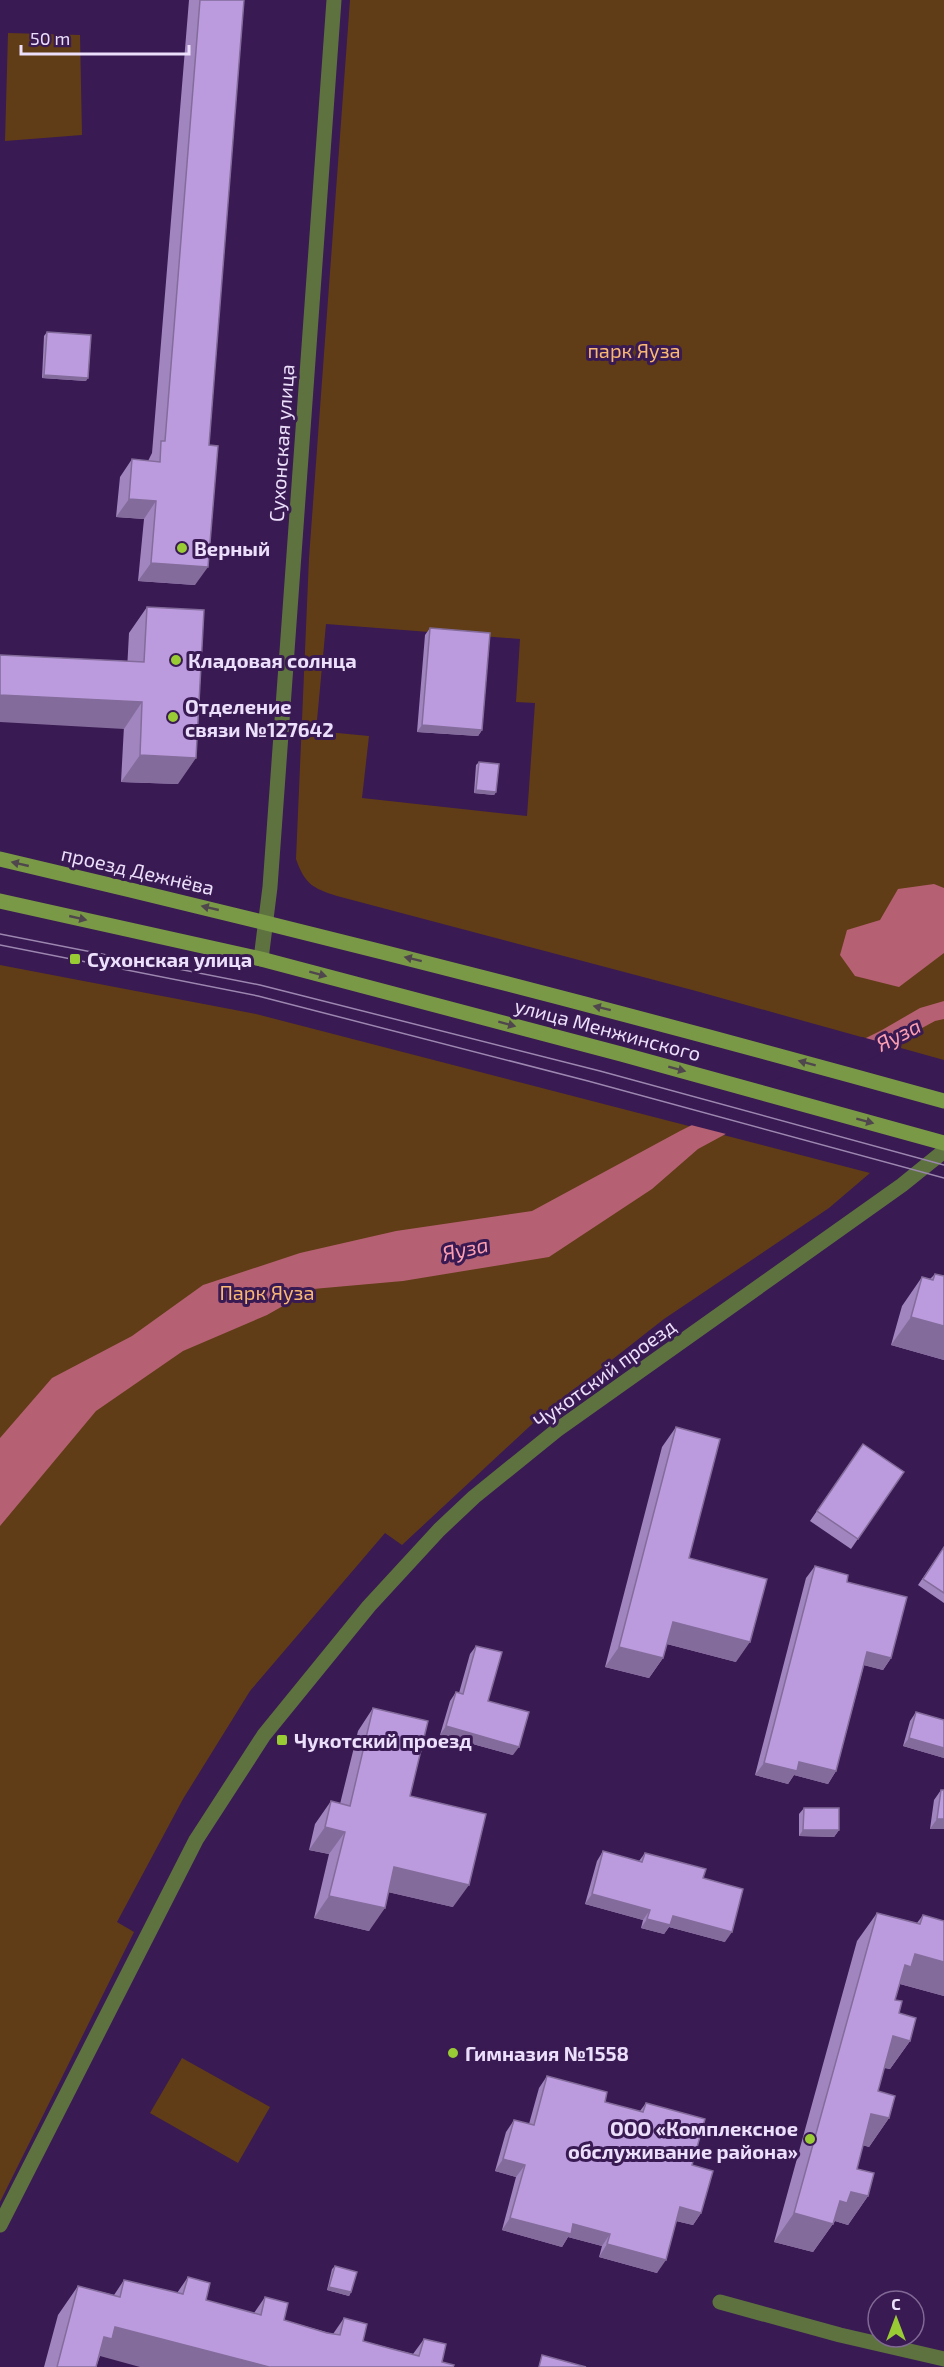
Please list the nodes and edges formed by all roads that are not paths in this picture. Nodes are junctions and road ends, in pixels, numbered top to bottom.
1 (334, 0) edge
2 (0, 859) edge
3 (0, 901) edge
4 (267, 922) junction
5 (261, 959) junction
6 (944, 1101) edge
7 (944, 1143) edge
8 (944, 1150) edge
9 (0, 2225) edge
10 (720, 2302) dead end
11 (944, 2359) edge

1 - 4 street, Сухонская улица
4 -> 2 main road, проезд Дежнёва
3 -> 5 main road
4 - 5 street, Сухонская улица
6 -> 4 main road, улица Менжинского
5 -> 7 main road, улица Менжинского
8 - 9 street, Чукотский проезд
10 - 11 street

